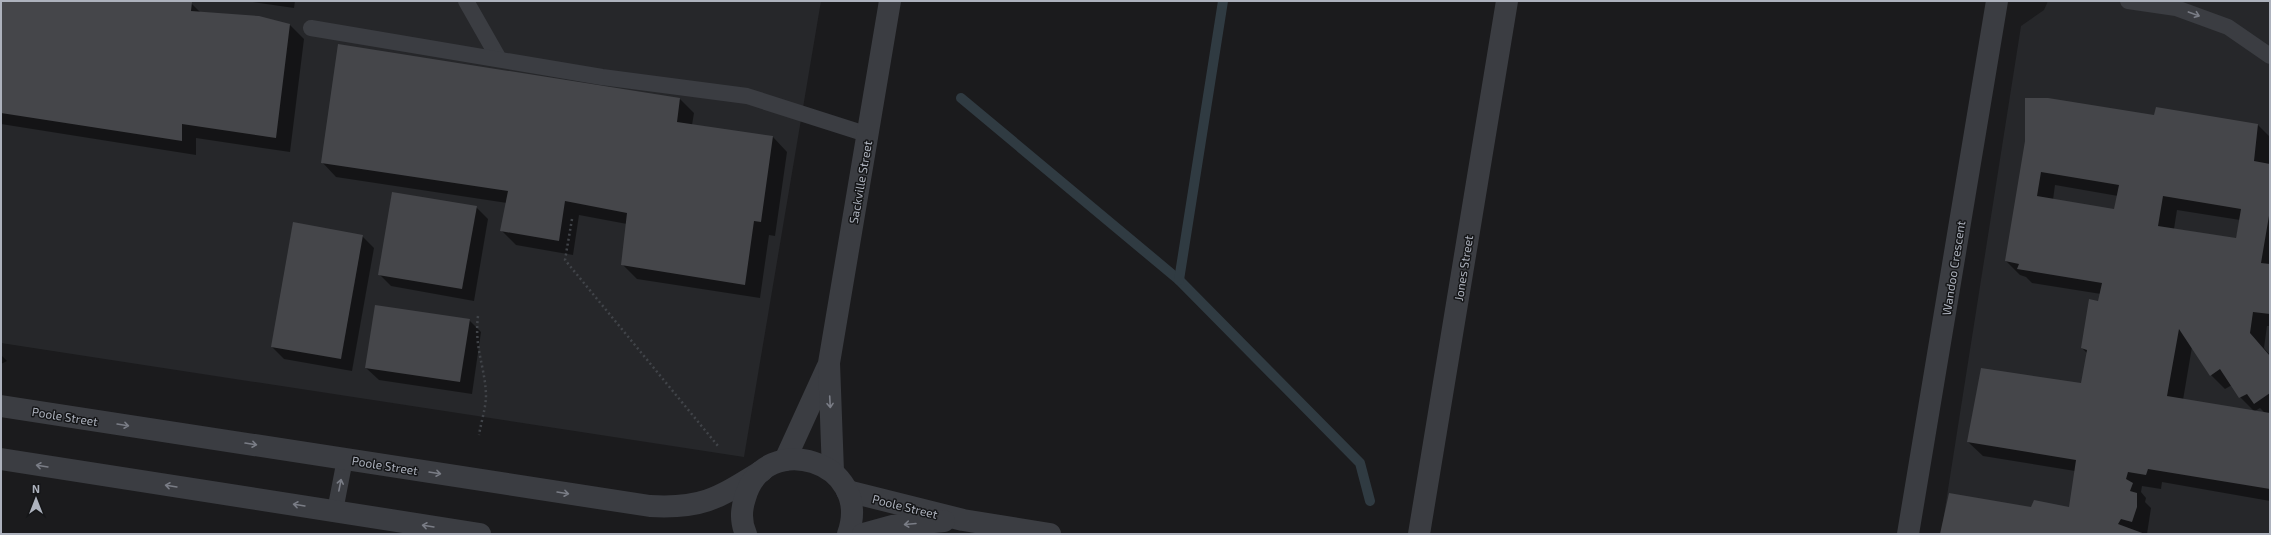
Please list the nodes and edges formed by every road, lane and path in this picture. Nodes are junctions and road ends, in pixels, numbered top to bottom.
1 (466, 1) edge
2 (890, 1) edge
3 (1507, 1) edge
4 (1997, 1) edge
5 (2128, 1) edge
6 (2169, 4) edge
7 (311, 28) dead end
8 (2270, 56) edge
9 (499, 59) junction
10 (869, 135) junction
11 (572, 219) dead end
12 (478, 316) dead end
13 (829, 363) junction
14 (1, 406) edge
15 (479, 435) dead end
16 (718, 446) dead end
17 (1, 459) edge
18 (345, 459) junction
19 (785, 460) junction
20 (762, 471) junction
21 (833, 472) junction
22 (847, 491) junction
23 (335, 511) junction
24 (963, 520) junction
25 (480, 534) edge
26 (746, 534) edge
27 (848, 534) edge
28 (863, 534) edge
29 (1050, 534) edge
30 (1419, 534) edge
31 (1908, 534) edge

1 - 9 lane
2 - 10 street, Sackville Street
3 - 30 street, Jones Street
4 - 31 street, Wandoo Crescent
5 - 6 lane
6 -> 8 lane
7 - 9 lane
9 - 10 lane
10 - 13 street, Sackville Street
11 - 16 path
12 - 15 path
13 - 19 street, Sackville Street
13 -> 21 street, Sackville Street
14 -> 18 street, Poole Street
23 -> 17 street
18 -> 20 street, Poole Street
23 -> 18 lane
19 - 20 street, Poole Street
19 - 21 street
20 - 26 street
21 - 22 street
22 - 24 street, Poole Street
22 - 27 street
25 -> 23 street
24 -> 28 street, Poole Street
24 - 29 street, Poole Street

